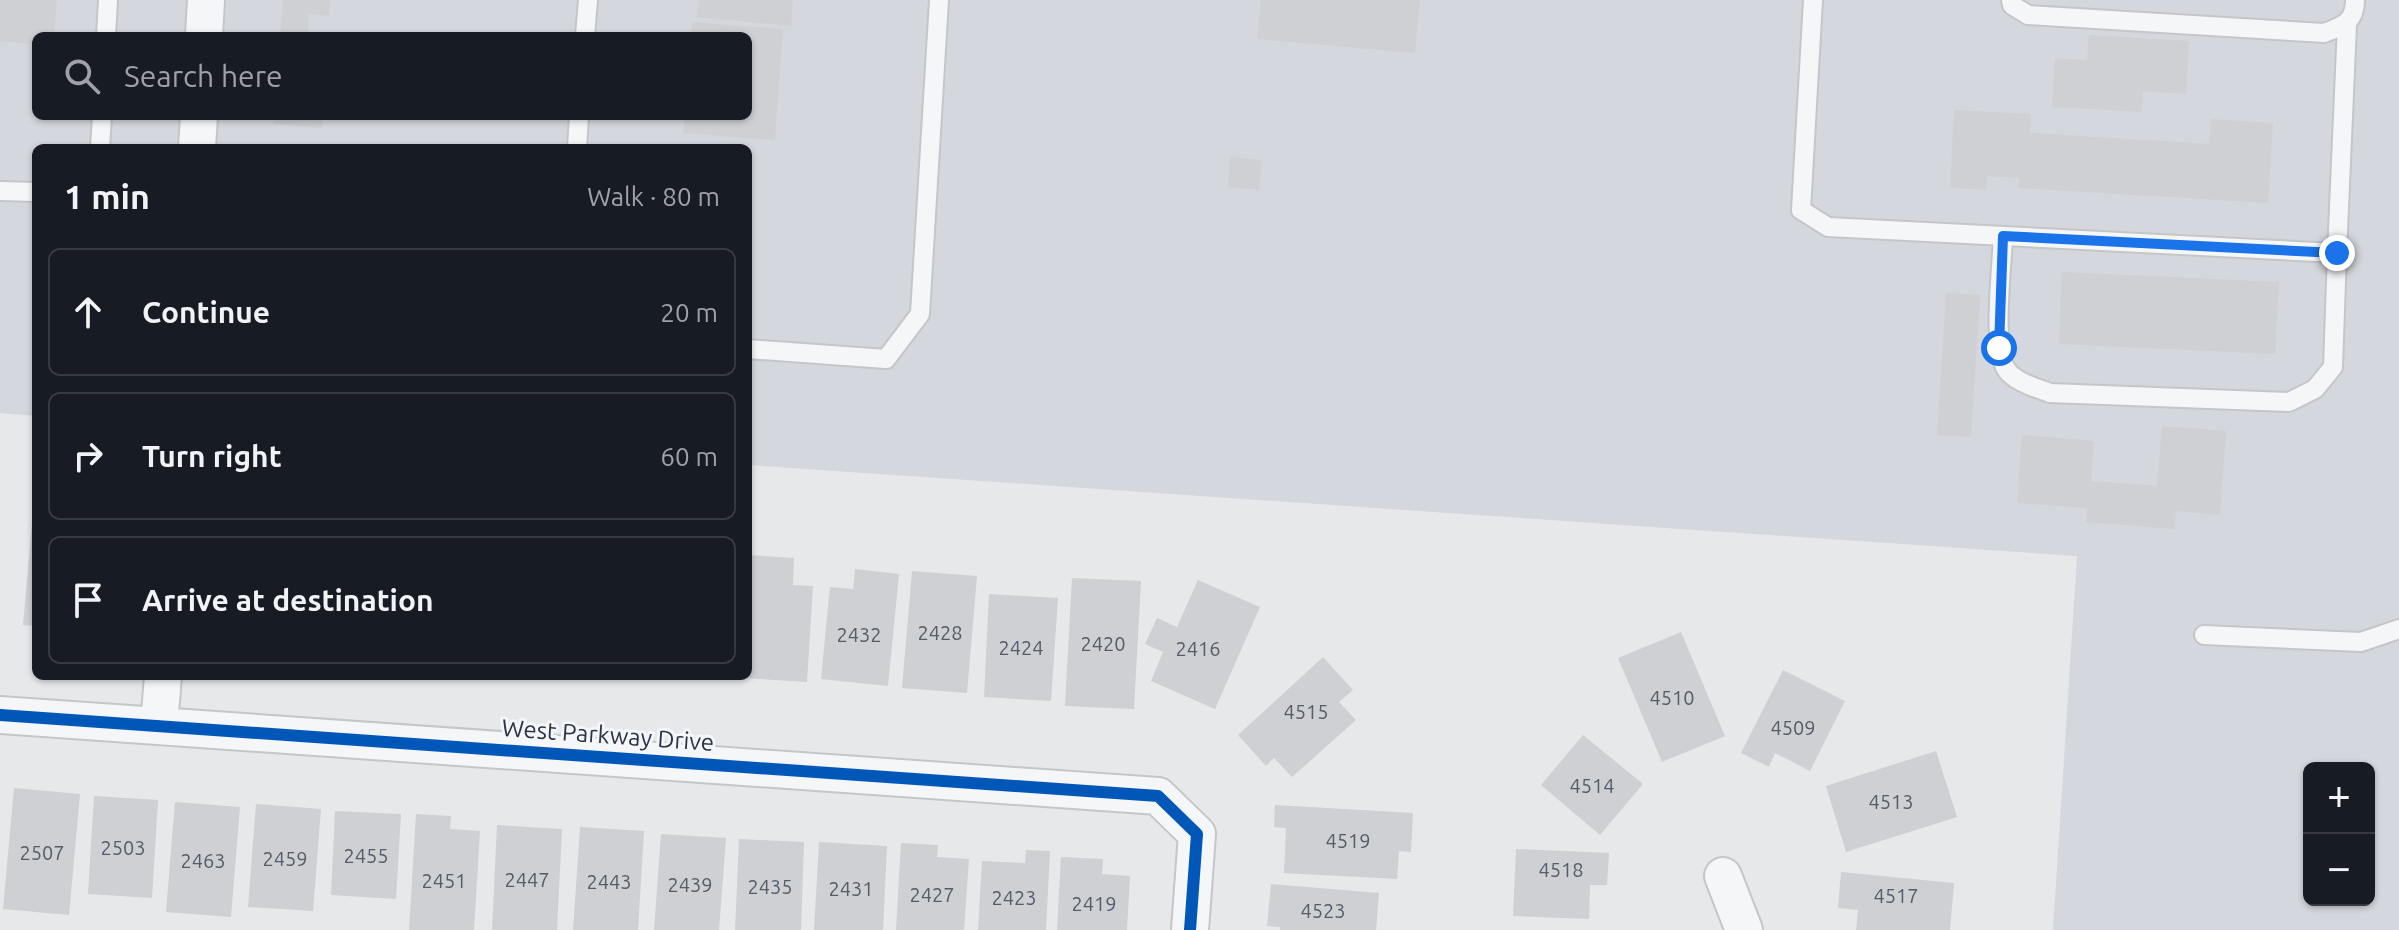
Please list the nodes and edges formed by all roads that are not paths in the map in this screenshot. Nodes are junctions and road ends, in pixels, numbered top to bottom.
1 (108, 0) edge
2 (206, 0) edge
3 (588, 0) edge
4 (939, 0) edge
5 (1813, 0) edge
6 (2011, 0) edge
7 (2355, 0) edge
8 (2347, 25) junction
9 (106, 32) edge
10 (204, 32) edge
11 (585, 32) edge
12 (102, 120) edge
13 (199, 120) edge
14 (579, 120) edge
15 (100, 144) edge
16 (197, 144) edge
17 (577, 144) edge
18 (0, 191) edge
19 (32, 192) edge
20 (2003, 236) junction
21 (2337, 253) junction
22 (752, 349) edge
23 (2399, 629) edge
24 (2204, 635) dead end
25 (163, 680) edge
26 (0, 715) edge
27 (159, 726) junction
28 (1723, 876) dead end
29 (1190, 930) edge
30 (1744, 930) edge

1 - 9 lane
2 - 10 street
3 - 11 lane
4 - 22 lane
5 - 20 lane
6 - 8 lane
7 - 8 lane
8 - 21 lane
12 - 15 lane
13 - 16 street
14 - 17 lane
18 - 19 lane
20 - 21 lane
20 - 21 lane
23 - 24 lane
25 - 27 street
26 - 27 street, West Parkway Drive
27 - 29 street, West Parkway Drive
28 - 30 street

